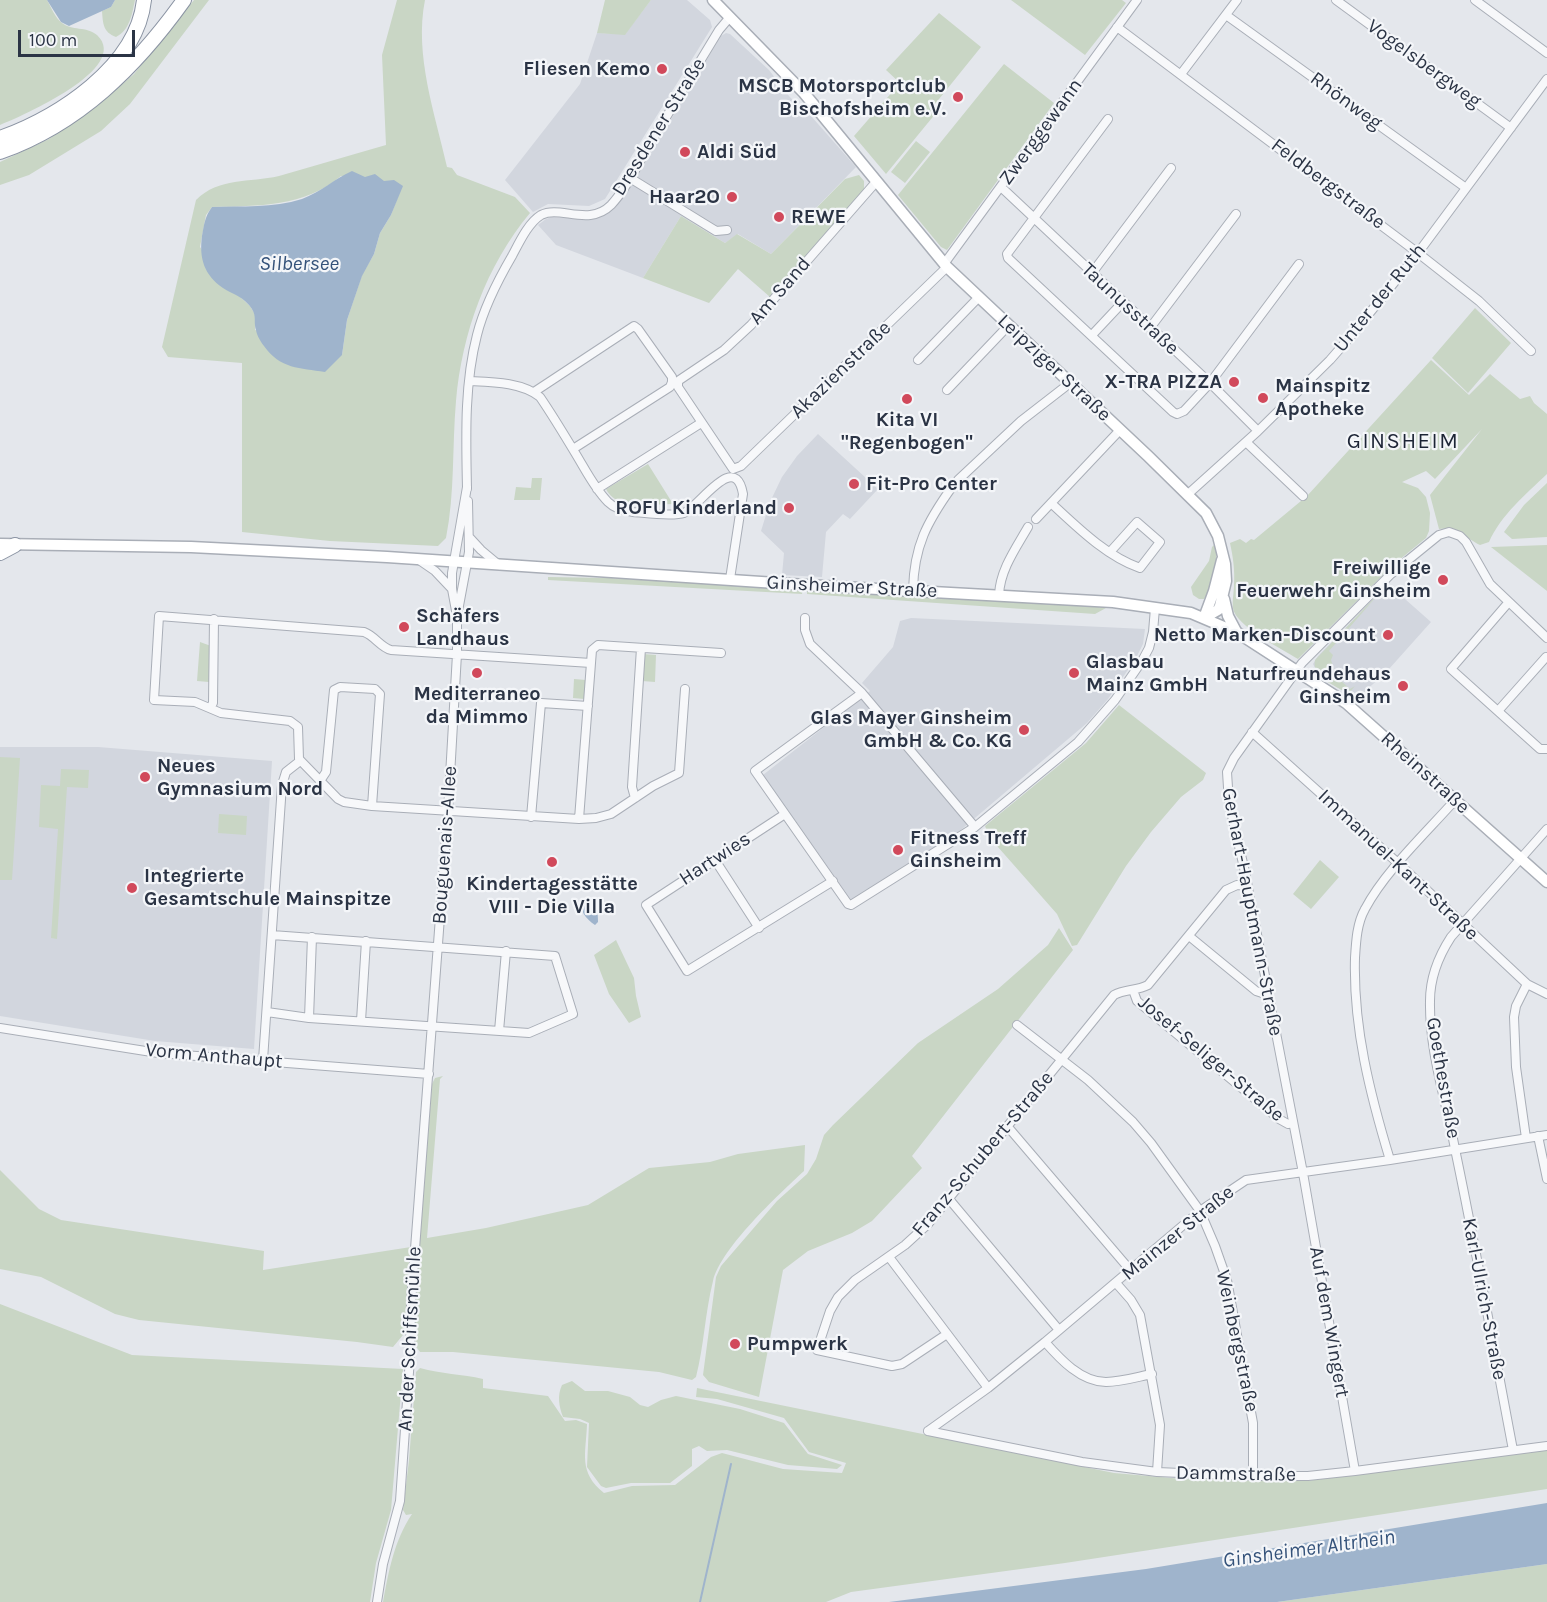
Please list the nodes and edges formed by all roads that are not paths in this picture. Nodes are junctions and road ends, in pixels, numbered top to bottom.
1 (144, 0) edge
2 (184, 0) edge
3 (713, 0) edge
4 (1137, 0) edge
5 (1237, 0) edge
6 (1336, 0) edge
7 (1475, 0) edge
8 (1226, 15) junction
9 (730, 17) junction
10 (1117, 27) junction
11 (1547, 53) edge
12 (1181, 75) junction
13 (1547, 79) edge
14 (1108, 119) dead end
15 (1511, 128) junction
16 (0, 138) edge
17 (0, 152) edge
18 (1171, 168) dead end
19 (630, 178) junction
20 (876, 182) junction
21 (1001, 187) junction
22 (1466, 188) junction
23 (1236, 214) dead end
24 (1034, 219) junction
25 (727, 230) dead end
26 (1418, 253) junction
27 (1299, 264) dead end
28 (945, 266) junction
29 (1092, 273) junction
30 (978, 298) junction
31 (1123, 302) junction
32 (1008, 326) junction
33 (1150, 328) junction
34 (1092, 335) junction
35 (1531, 351) dead end
36 (918, 360) dead end
37 (468, 381) junction
38 (1070, 383) junction
39 (1210, 383) junction
40 (947, 390) dead end
41 (534, 393) junction
42 (701, 423) junction
43 (1120, 430) junction
44 (1258, 431) junction
45 (1246, 442) junction
46 (573, 449) junction
47 (732, 473) junction
48 (958, 480) dead end
49 (467, 487) junction
50 (952, 487) dead end
51 (597, 489) junction
52 (1187, 495) junction
53 (1303, 496) dead end
54 (1051, 503) junction
55 (1036, 519) dead end
56 (1028, 527) dead end
57 (469, 537) junction
58 (0, 544) edge
59 (15, 545) junction
60 (1110, 552) junction
61 (0, 553) edge
62 (1223, 557) junction
63 (418, 559) junction
64 (454, 562) junction
65 (467, 563) junction
66 (500, 565) junction
67 (730, 579) junction
68 (452, 589) junction
69 (913, 590) junction
70 (999, 595) junction
71 (1224, 599) junction
72 (1508, 603) junction
73 (1155, 608) junction
74 (457, 616) junction
75 (805, 618) dead end
76 (1204, 618) junction
77 (214, 619) junction
78 (1238, 633) junction
79 (1547, 638) edge
80 (641, 648) junction
81 (721, 653) dead end
82 (457, 654) junction
83 (1547, 657) edge
84 (591, 663) junction
85 (1296, 669) junction
86 (685, 688) dead end
87 (862, 693) junction
88 (588, 706) junction
89 (210, 708) junction
90 (1498, 711) junction
91 (1252, 732) junction
92 (1547, 749) edge
93 (300, 760) junction
94 (320, 781) junction
95 (635, 798) junction
96 (1456, 799) junction
97 (372, 806) junction
98 (448, 811) junction
99 (785, 814) junction
100 (531, 817) junction
101 (579, 819) junction
102 (975, 827) junction
103 (1547, 829) edge
104 (1520, 859) junction
105 (715, 860) junction
106 (1399, 864) junction
107 (833, 881) junction
108 (1547, 882) edge
109 (1246, 886) junction
110 (1462, 924) junction
111 (759, 928) junction
112 (272, 935) junction
113 (1190, 936) junction
114 (312, 938) junction
115 (366, 941) junction
116 (438, 946) junction
117 (506, 951) junction
118 (1527, 984) junction
119 (1133, 990) junction
120 (1267, 993) junction
121 (1547, 994) edge
122 (267, 1012) junction
123 (309, 1018) junction
124 (361, 1021) junction
125 (1017, 1024) dead end
126 (433, 1025) junction
127 (0, 1028) edge
128 (499, 1031) junction
129 (263, 1060) junction
130 (1062, 1060) junction
131 (429, 1074) junction
132 (1293, 1123) junction
133 (1008, 1127) junction
134 (1547, 1135) edge
135 (1538, 1136) junction
136 (1526, 1138) junction
137 (1455, 1148) junction
138 (1390, 1160) junction
139 (1303, 1173) junction
140 (1547, 1179) edge
141 (949, 1199) junction
142 (1200, 1211) junction
143 (889, 1257) junction
144 (1131, 1271) junction
145 (1116, 1283) junction
146 (1059, 1330) junction
147 (947, 1334) junction
148 (1045, 1342) junction
149 (1152, 1374) junction
150 (988, 1388) junction
151 (928, 1431) joint
152 (1547, 1446) edge
153 (1513, 1450) junction
154 (1355, 1471) junction
155 (1156, 1472) junction
156 (1253, 1476) junction
157 (377, 1602) edge

1 - 16 highway
2 - 17 highway
3 - 9 main road, Leipziger Straße
4 - 10 street, Zwerggewann
5 - 8 street
6 - 15 street, Vogelsbergweg
7 - 11 street
8 - 12 street
8 - 22 street, Rhönweg
9 - 19 street, Dresdener Straße
9 - 20 main road, Leipziger Straße
10 - 12 street, Feldbergstraße
10 - 21 street, Zwerggewann
12 - 26 street, Feldbergstraße
13 - 15 street, Unter der Ruth
14 - 24 street
15 - 22 street, Unter der Ruth
18 - 29 street
19 - 25 street
19 - 37 street, Dresdener Straße
20 - 28 main road, Leipziger Straße
20 - 42 street, Am Sand
21 - 24 street, Taunusstraße
21 - 28 street, Zwerggewann
22 - 26 street, Unter der Ruth
23 - 33 street
24 - 29 street, Taunusstraße
24 - 34 street
26 - 35 street, Feldbergstraße
26 - 44 street, Unter der Ruth
27 - 39 street
28 - 30 main road, Leipziger Straße
28 - 47 street, Akazienstraße
29 - 31 street, Taunusstraße
30 - 32 main road, Leipziger Straße
30 - 36 street
31 - 33 street, Taunusstraße
31 - 34 street
32 - 38 main road, Leipziger Straße
32 - 40 street
33 - 39 street, Taunusstraße
34 - 39 street
37 - 41 street
37 - 49 street, Dresdener Straße
38 - 43 main road, Leipziger Straße
38 - 48 street
39 - 44 street, Taunusstraße
41 - 46 street, Akazienstraße
41 - 46 street
42 - 47 street
42 - 51 street
43 - 52 main road, Leipziger Straße
43 - 54 street
44 - 45 street, Unter der Ruth
45 - 52 street, Unter der Ruth
45 - 53 street
46 - 51 street, Akazienstraße
47 - 51 street, Akazienstraße
47 - 67 street
49 - 57 street, Dresdener Straße
49 - 64 street, Dresdener Straße
50 - 69 street
52 - 62 main road, Leipziger Straße
54 - 55 street
54 - 60 street
56 - 70 street
57 - 65 street, Dresdener Straße
57 - 66 street
58 - 59 main road
59 - 61 highway
59 - 63 main road, Ginsheimer Straße
60 - 60 street
62 - 71 main road, Leipziger Straße
62 - 76 main road
63 - 64 main road, Ginsheimer Straße
63 - 68 street
64 - 65 main road, Ginsheimer Straße
64 - 68 street, Bouguenais-Allee
65 - 66 main road, Ginsheimer Straße
65 - 74 street, Bouguenais-Allee
66 - 67 main road, Ginsheimer Straße
67 - 69 main road, Ginsheimer Straße
68 - 74 street, Bouguenais-Allee
69 - 70 main road, Ginsheimer Straße
70 - 73 main road, Ginsheimer Straße
71 - 76 main road
71 - 78 main road
72 - 79 street
72 - 85 street, Gerhart-Hauptmann-Straße
72 - 90 street
73 - 76 main road, Ginsheimer Straße
73 - 102 street
74 - 82 street, Bouguenais-Allee
75 - 87 street
76 - 78 main road, Rheinstraße
77 - 82 street
77 - 89 street
77 - 89 street
78 - 85 main road, Rheinstraße
80 - 81 street
80 - 84 street
80 - 95 street
82 - 84 street
82 - 98 street, Bouguenais-Allee
83 - 90 street
84 - 88 street
85 - 91 street, Gerhart-Hauptmann-Straße
85 - 96 main road, Rheinstraße
86 - 95 street
87 - 99 street
87 - 102 street
88 - 100 street
88 - 101 street
89 - 93 street
90 - 92 street
91 - 106 street, Immanuel-Kant-Straße
91 - 109 street, Gerhart-Hauptmann-Straße
93 - 94 street
93 - 112 street
94 - 97 street
94 - 97 street
95 - 101 street
96 - 104 main road, Rheinstraße
96 - 106 street
97 - 98 street
98 - 100 street
98 - 116 street, Bouguenais-Allee
99 - 105 street, Hartwies
99 - 107 street
100 - 101 street
102 - 107 street
103 - 104 street, Goethestraße
104 - 108 main road, Rheinstraße
104 - 110 street, Goethestraße
105 - 111 street
105 - 111 street, Hartwies
106 - 110 street, Immanuel-Kant-Straße
106 - 138 street
107 - 111 street
109 - 113 street, Franz-Schubert-Straße
109 - 120 street, Gerhart-Hauptmann-Straße
110 - 118 street, Immanuel-Kant-Straße
110 - 137 street, Goethestraße
112 - 114 street
112 - 122 street
113 - 119 street, Franz-Schubert-Straße
113 - 120 street
114 - 115 street
114 - 123 street
115 - 116 street
115 - 124 street
116 - 117 street
116 - 126 street, Bouguenais-Allee
117 - 128 street
117 - 128 street
118 - 121 street, Immanuel-Kant-Straße
118 - 136 street
119 - 130 street, Franz-Schubert-Straße
119 - 132 street, Josef-Seliger-Straße
120 - 132 street, Gerhart-Hauptmann-Straße
122 - 123 street
122 - 129 street
123 - 124 street
124 - 126 street
125 - 130 street, Weinbergstraße
126 - 128 street
126 - 131 street, Bouguenais-Allee
127 - 129 street, Vorm Anthaupt
129 - 131 street, Vorm Anthaupt
130 - 133 street, Franz-Schubert-Straße
130 - 142 street, Weinbergstraße
131 - 157 street, An der Schiffsmühle
132 - 139 street, Gerhart-Hauptmann-Straße
133 - 141 street, Franz-Schubert-Straße
133 - 144 street
134 - 135 street, Mainzer Straße
135 - 136 street, Mainzer Straße
135 - 140 street
136 - 137 street, Mainzer Straße
137 - 138 street, Mainzer Straße
137 - 153 street, Karl-Ulrich-Straße
138 - 139 street, Mainzer Straße
139 - 142 street, Mainzer Straße
139 - 154 street, Auf dem Wingert
141 - 143 street, Franz-Schubert-Straße
141 - 146 street
142 - 144 street, Mainzer Straße
142 - 156 street, Weinbergstraße
143 - 147 street
143 - 147 street, Franz-Schubert-Straße
144 - 145 street, Mainzer Straße
145 - 146 street, Mainzer Straße
145 - 149 street
146 - 148 street, Mainzer Straße
147 - 150 street
148 - 149 street
148 - 150 street, Mainzer Straße
149 - 155 street
150 - 151 street, Mainzer Straße
151 - 155 street, Dammstraße
152 - 153 street, Dammstraße
153 - 154 street, Dammstraße
154 - 156 street, Dammstraße
155 - 156 street, Dammstraße

